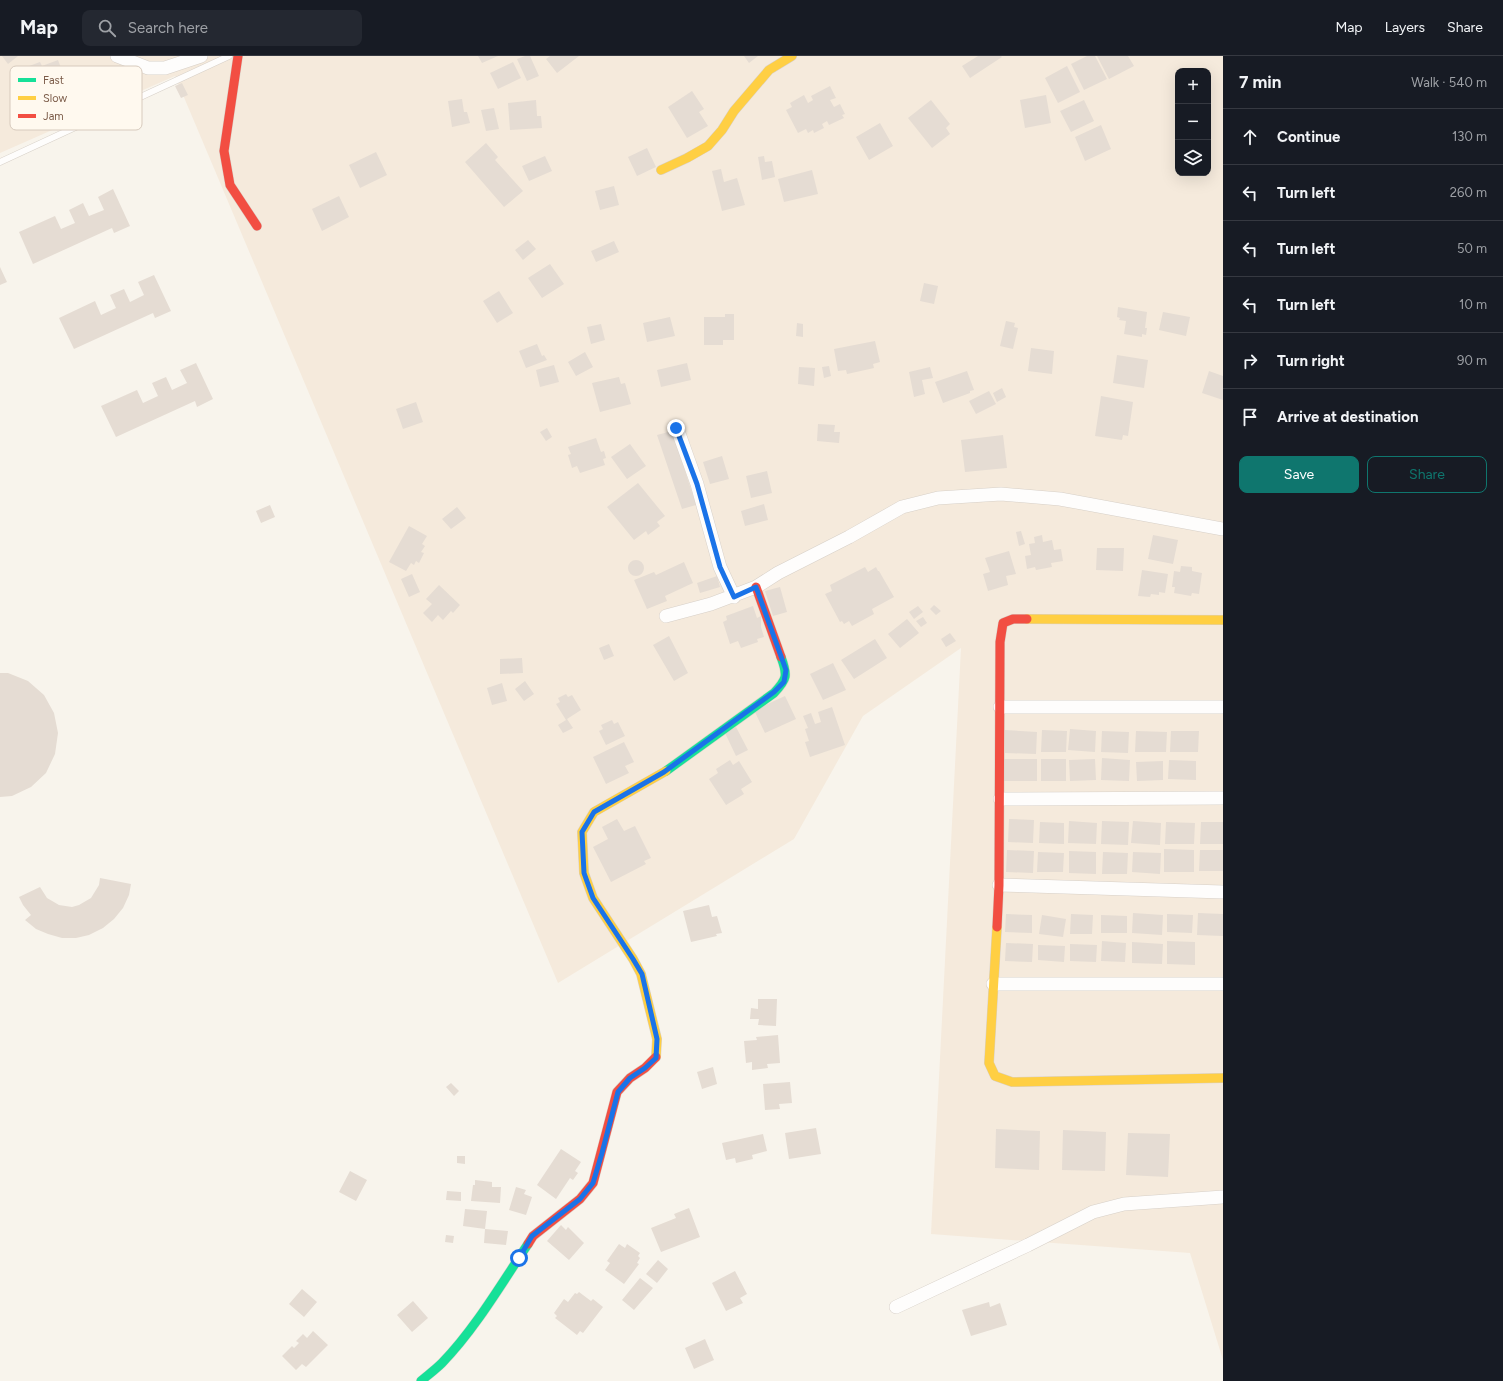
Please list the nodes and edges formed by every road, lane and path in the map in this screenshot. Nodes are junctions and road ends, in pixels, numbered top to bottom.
1 (117, 56) edge
2 (201, 56) edge
3 (229, 56) edge
4 (238, 56) edge
5 (792, 56) edge
6 (142, 97) edge
7 (72, 130) edge
8 (0, 162) edge
9 (661, 170) dead end
10 (257, 226) dead end
11 (676, 428) dead end
12 (1223, 529) edge
13 (756, 587) junction
14 (734, 597) junction
15 (666, 616) dead end
16 (1223, 620) edge
17 (1000, 707) junction
18 (1223, 707) edge
19 (1223, 798) edge
20 (1000, 799) junction
21 (999, 885) junction
22 (1223, 892) edge
23 (993, 984) junction
24 (1223, 984) edge
25 (1223, 1078) edge
26 (1223, 1197) edge
27 (896, 1307) dead end
28 (422, 1381) edge

1 - 2 street
3 - 6 lane
4 - 10 street
5 - 9 street
7 - 8 lane
11 - 14 street
12 - 13 street
13 - 14 street
13 - 28 street
14 - 15 street
16 - 17 street
17 - 18 street
17 - 20 street
19 - 20 street
20 - 21 street
21 - 22 street
21 - 23 street
23 - 24 street
23 - 25 street
26 - 27 street

